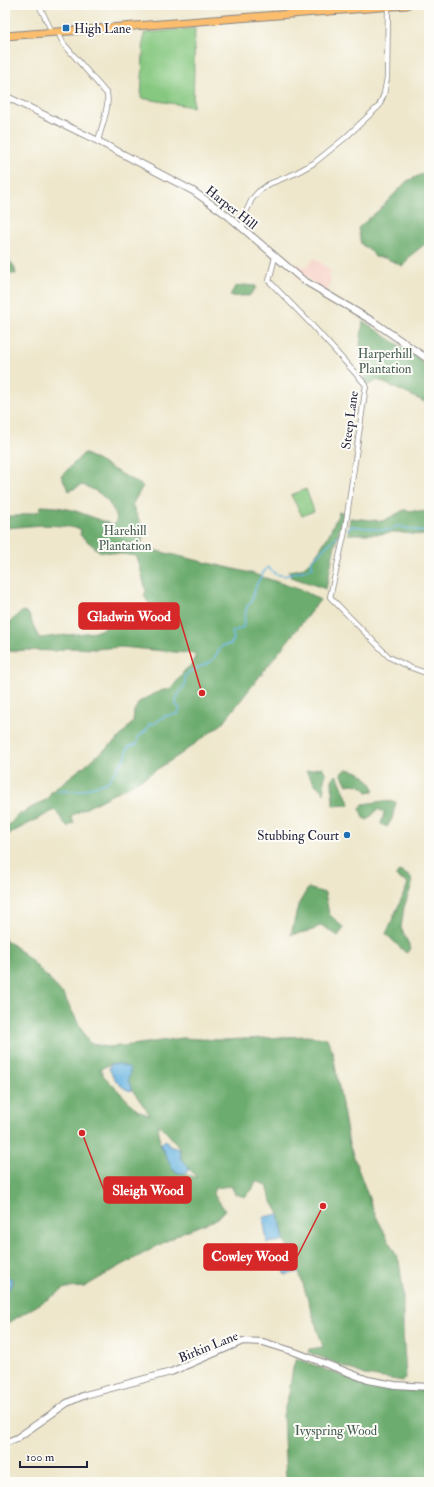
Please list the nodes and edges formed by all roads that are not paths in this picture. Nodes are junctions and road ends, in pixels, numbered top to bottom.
1 (39, 5) edge
2 (407, 5) edge
3 (388, 7) junction
4 (55, 32) junction
5 (5, 36) edge
6 (5, 96) edge
7 (98, 141) junction
8 (242, 228) junction
9 (275, 257) junction
10 (429, 360) edge
11 (429, 674) edge
12 (429, 1387) edge
13 (5, 1443) edge

1 - 4 street
2 - 3 main road
3 - 4 main road
3 - 8 street
4 - 5 main road
4 - 7 street
6 - 7 street, Harper Hill
7 - 8 street, Harper Hill
8 - 9 street, Harper Hill
9 - 10 street, Harper Hill
9 - 11 street, Steep Lane
12 - 13 street, Birkin Lane

